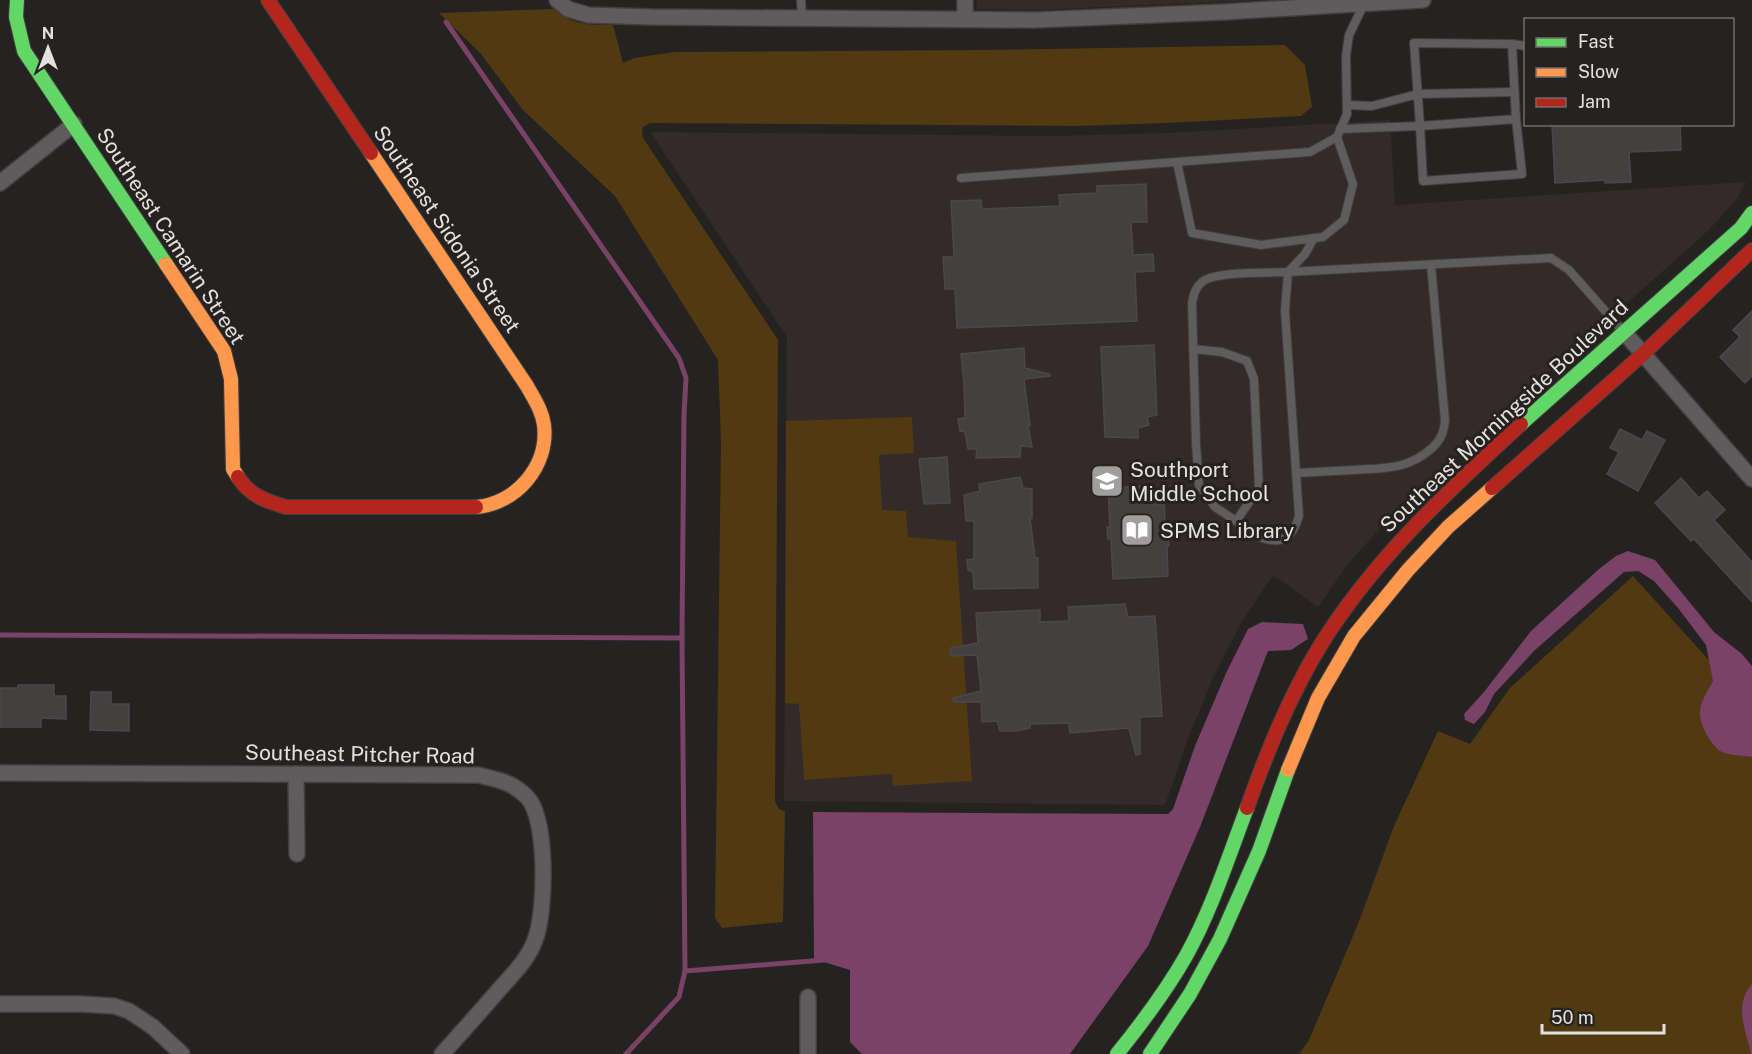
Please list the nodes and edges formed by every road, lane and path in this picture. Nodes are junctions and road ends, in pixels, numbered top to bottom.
1 (16, 0) edge
2 (268, 0) edge
3 (557, 0) edge
4 (801, 0) edge
5 (965, 0) edge
6 (1420, 0) edge
7 (1364, 2) edge
8 (802, 18) junction
9 (965, 18) junction
10 (1512, 44) junction
11 (1524, 46) edge
12 (1514, 92) junction
13 (1418, 94) junction
14 (1347, 105) junction
15 (1516, 119) junction
16 (74, 124) junction
17 (1420, 126) junction
18 (1339, 133) junction
19 (1177, 162) junction
20 (961, 178) dead end
21 (0, 183) edge
22 (1752, 213) edge
23 (1314, 238) junction
24 (1752, 250) edge
25 (1431, 265) junction
26 (1288, 272) junction
27 (1623, 331) junction
28 (1193, 349) junction
29 (1643, 354) junction
30 (1297, 473) junction
31 (1752, 479) edge
32 (262, 500) joint
33 (1429, 511) junction
34 (1236, 521) junction
35 (1448, 527) junction
36 (1274, 734) junction
37 (1299, 742) junction
38 (0, 772) edge
39 (296, 774) junction
40 (297, 854) dead end
41 (1170, 981) junction
42 (1190, 994) junction
43 (808, 997) dead end
44 (0, 1004) edge
45 (182, 1054) edge
46 (442, 1054) edge
47 (808, 1054) edge
48 (1117, 1054) edge
49 (1150, 1054) edge

1 - 16 street, Southeast Camarin Street
2 - 32 street, Southeast Sidonia Street
3 - 8 street
4 - 8 lane
5 - 9 street
6 - 7 street
7 - 9 street
7 - 14 lane
8 - 9 street
10 - 11 lane
10 - 12 lane
10 - 13 lane
12 - 13 lane
12 - 15 lane
13 - 14 lane
13 - 17 lane
14 - 18 lane
15 - 17 lane
15 - 17 lane
16 - 21 street
16 - 32 street, Southeast Camarin Street
17 - 18 lane
18 - 19 lane
18 - 23 lane
19 - 20 lane
19 - 23 lane
22 - 27 street, Southeast Morningside Boulevard
23 - 26 lane
24 - 29 street, Southeast Morningside Boulevard
25 - 26 lane
25 - 27 lane
25 - 30 lane
26 - 28 lane
26 - 30 lane
27 - 29 street
27 - 33 street, Southeast Morningside Boulevard
28 - 34 lane
28 - 34 lane
29 - 31 street
29 - 35 street, Southeast Morningside Boulevard
30 - 34 lane
33 - 35 street
33 - 36 street, Southeast Morningside Boulevard
35 - 37 street, Southeast Morningside Boulevard
36 - 37 street
36 - 41 street, Southeast Morningside Boulevard
37 - 42 street, Southeast Morningside Boulevard
38 - 39 street, Southeast Pitcher Road
39 - 40 street
39 - 46 street, Southeast Pitcher Road
41 - 42 street
41 - 48 street, Southeast Morningside Boulevard
42 - 49 street, Southeast Morningside Boulevard
43 - 47 street
44 - 45 street

